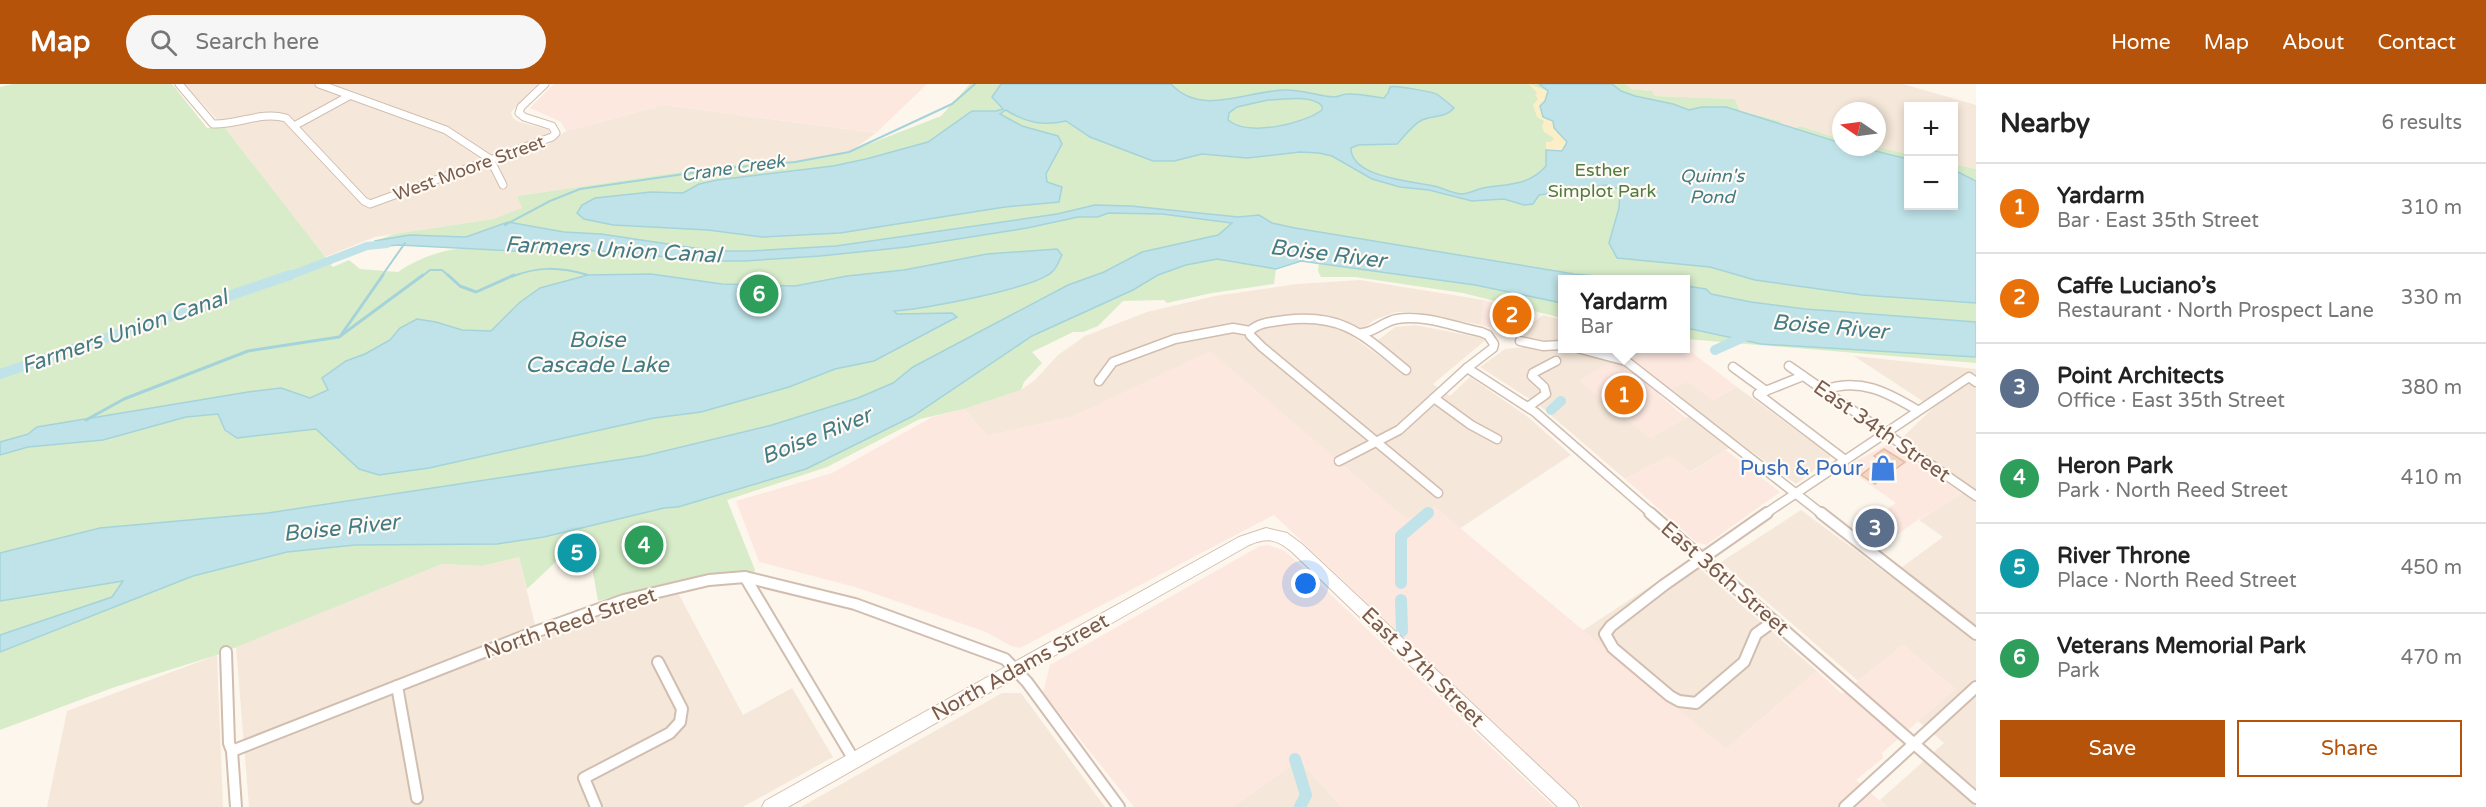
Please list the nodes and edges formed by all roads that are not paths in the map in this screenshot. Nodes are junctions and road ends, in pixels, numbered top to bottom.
1 (179, 84) edge
2 (319, 84) edge
3 (544, 84) edge
4 (349, 96) junction
5 (294, 126) junction
6 (490, 159) junction
7 (503, 185) dead end
8 (1250, 331) junction
9 (1362, 333) junction
10 (1520, 341) dead end
11 (1558, 345) edge
12 (1596, 353) edge
13 (1556, 361) dead end
14 (1789, 366) dead end
15 (1733, 367) dead end
16 (1467, 368) junction
17 (1406, 370) dead end
18 (1803, 376) junction
19 (1973, 380) edge
20 (1099, 381) dead end
21 (1824, 390) junction
22 (1762, 393) junction
23 (1434, 398) junction
24 (1528, 407) junction
25 (1917, 411) junction
26 (1886, 433) junction
27 (1497, 439) dead end
28 (1377, 441) junction
29 (1845, 460) junction
30 (1339, 461) dead end
31 (1438, 493) dead end
32 (1795, 493) junction
33 (1976, 496) edge
34 (1271, 532) joint
35 (1703, 559) junction
36 (745, 577) junction
37 (1774, 621) junction
38 (1976, 633) edge
39 (226, 652) dead end
40 (658, 662) dead end
41 (1017, 669) junction
42 (397, 686) junction
43 (1976, 687) edge
44 (1915, 744) junction
45 (232, 751) junction
46 (854, 760) junction
47 (417, 798) dead end
48 (1976, 798) edge
49 (236, 807) edge
50 (596, 807) edge
51 (771, 807) edge
52 (1119, 807) edge
53 (1570, 807) edge
54 (1845, 807) edge

1 - 5 street
2 - 4 street
3 - 6 street, West Moore Street
4 - 5 street
4 - 6 street
5 - 6 street, West Moore Street
6 - 7 street
8 - 9 street
8 - 20 street
8 - 28 street
9 - 16 street
9 - 17 street
10 - 11 street
12 - 32 street
13 - 24 street
14 - 18 street, East 34th Street
15 - 22 street
16 - 23 street
16 - 24 street, East 36th Street
18 - 21 street, East 34th Street
18 - 22 street
19 - 25 street
21 - 25 street
21 - 26 street, East 34th Street
22 - 29 street
23 - 27 street
23 - 28 street
24 - 35 street, East 36th Street
25 - 26 street
26 - 29 street
26 - 33 street, East 34th Street
28 - 30 street
28 - 31 street
29 - 32 street
32 - 35 street
32 - 38 street
34 - 41 street, North Adams Street
34 - 53 street, East 37th Street
35 - 37 street, East 36th Street
35 - 37 street
36 - 41 street, North Reed Street
36 - 42 street, North Reed Street
36 - 46 street
37 - 44 street, East 36th Street
39 - 45 street
40 - 50 street
41 - 46 street, North Adams Street
41 - 52 street
42 - 45 street, North Reed Street
42 - 47 street
43 - 44 street
44 - 48 street, East 36th Street
44 - 54 street
45 - 49 street
46 - 51 street, North Adams Street

